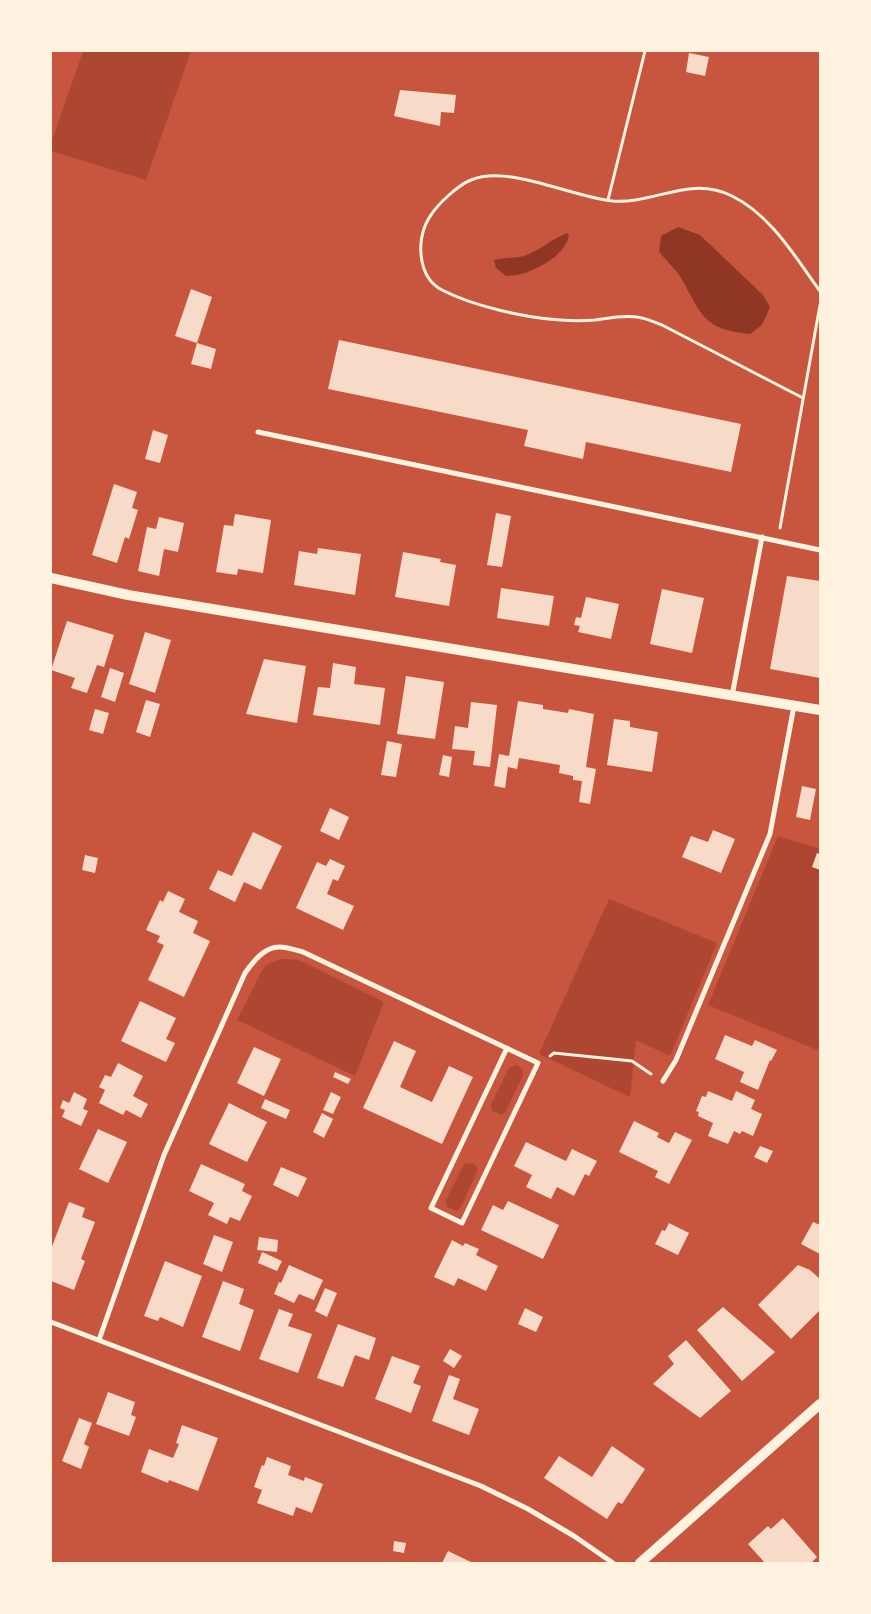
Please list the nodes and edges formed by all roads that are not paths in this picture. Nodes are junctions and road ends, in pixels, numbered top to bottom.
1 (258, 432) dead end
2 (762, 538) junction
3 (820, 550) edge
4 (51, 578) edge
5 (732, 696) junction
6 (794, 706) junction
7 (820, 710) edge
8 (507, 1048) junction
9 (663, 1081) road end
10 (51, 1322) edge
11 (98, 1340) junction
12 (820, 1404) edge
13 (613, 1563) edge
14 (640, 1563) edge

1 - 2 street
2 - 3 street
2 - 5 street
4 - 5 main road
5 - 6 main road
6 - 7 main road
6 - 9 street
8 - 8 street
8 - 11 street
10 - 11 street
11 - 13 street
12 - 14 main road

